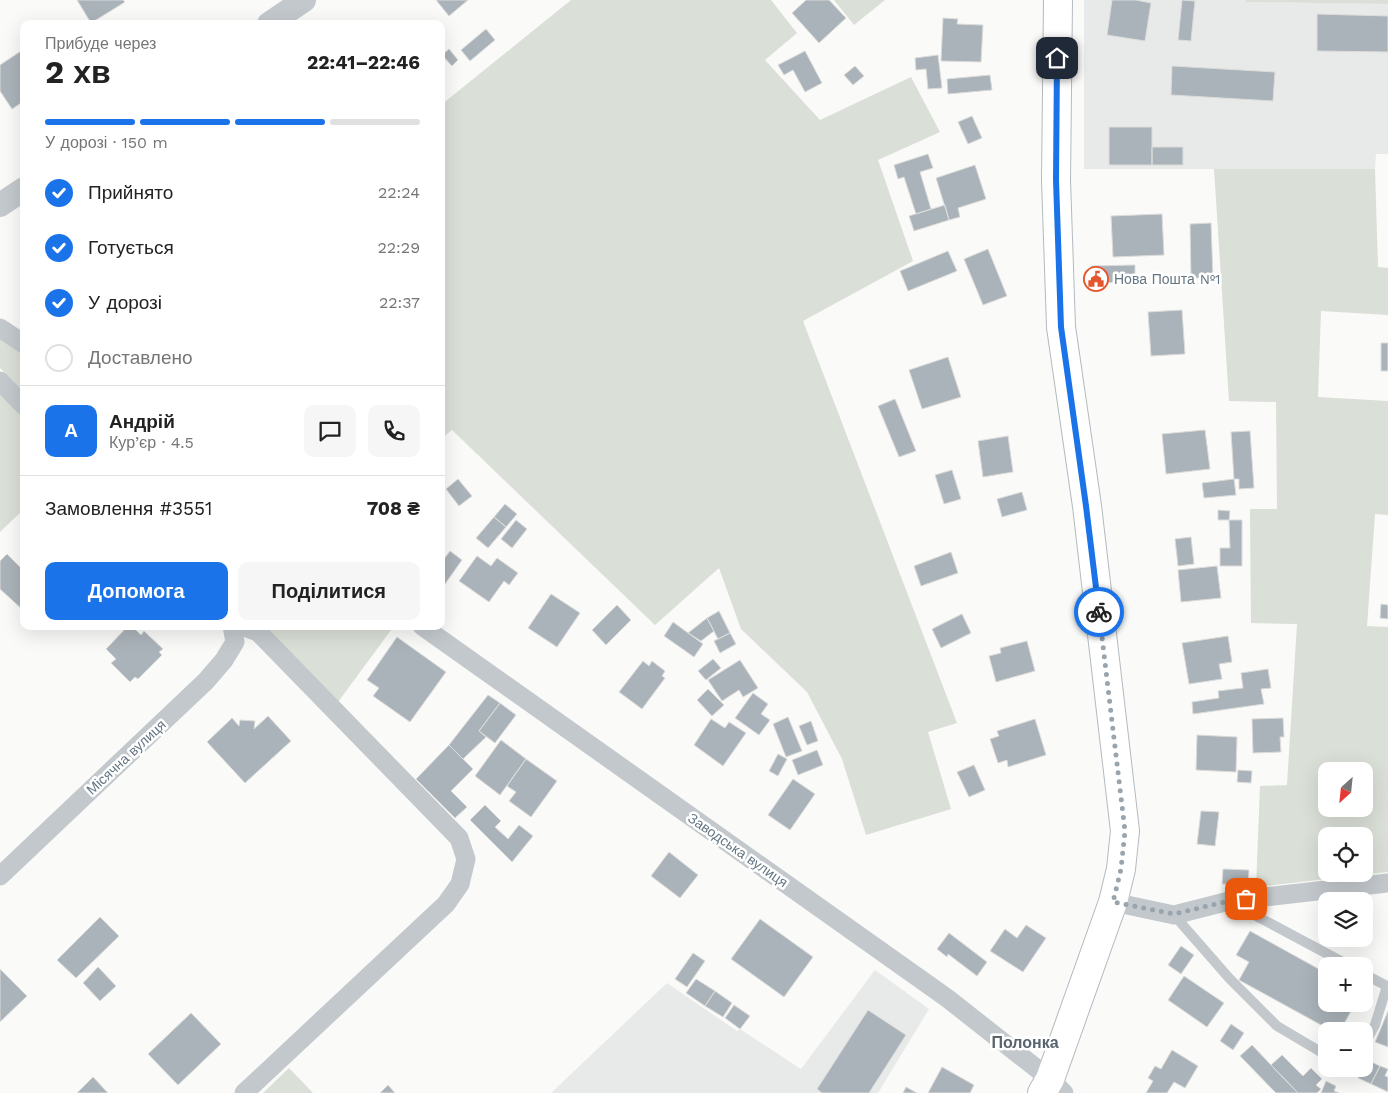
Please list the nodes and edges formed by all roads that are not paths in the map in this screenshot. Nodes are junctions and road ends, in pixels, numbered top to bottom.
1 (304, 0) edge
2 (1058, 0) edge
3 (274, 20) edge
4 (20, 191) edge
5 (0, 204) edge
6 (0, 328) edge
7 (20, 341) edge
8 (0, 381) edge
9 (20, 402) edge
10 (233, 630) edge
11 (253, 630) edge
12 (428, 630) edge
13 (0, 876) edge
14 (1388, 883) edge
15 (1229, 901) junction
16 (1113, 902) junction
17 (1174, 914) junction
18 (1333, 957) edge
19 (1373, 979) edge
20 (1373, 1027) edge
21 (1318, 1050) edge
22 (1052, 1088) edge
23 (244, 1093) edge

1 - 3 street
2 - 16 main road
4 - 5 street
6 - 7 street
8 - 9 street
10 - 13 street, Місячна вулиця
11 - 23 street
12 - 22 street, Заводська вулиця
14 - 15 street
15 - 17 street
15 - 18 lane
16 - 17 street
16 - 22 main road
17 - 21 lane
19 - 20 lane

